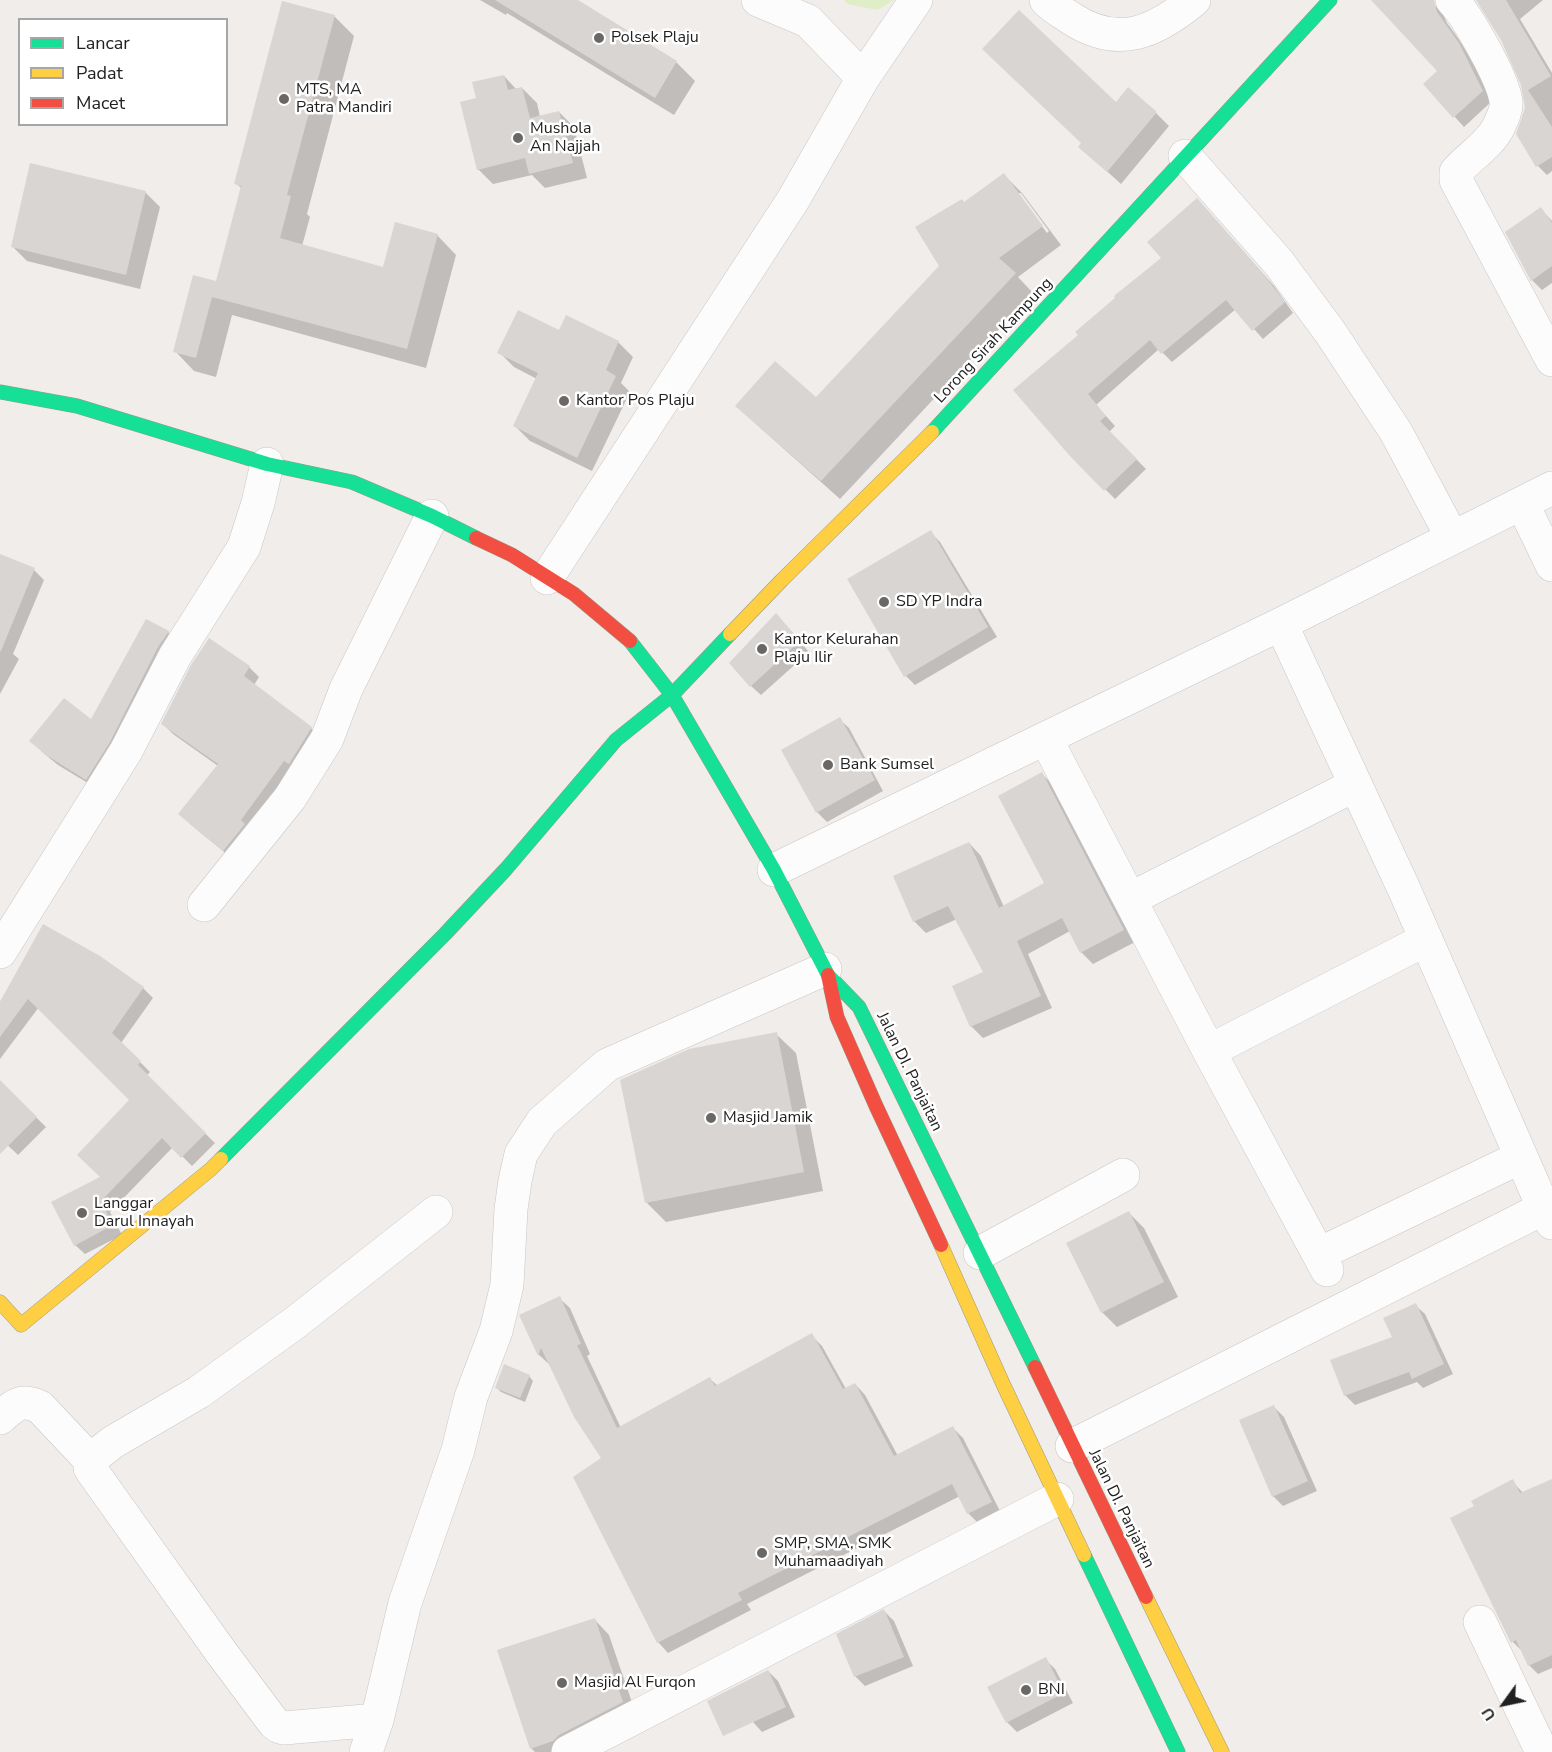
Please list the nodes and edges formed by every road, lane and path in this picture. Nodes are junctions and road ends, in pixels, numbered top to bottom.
1 (758, 0) edge
2 (916, 0) edge
3 (1046, 0) edge
4 (1194, 0) edge
5 (1330, 0) edge
6 (1452, 0) edge
7 (802, 10) edge
8 (863, 78) junction
9 (1185, 156) junction
10 (1552, 360) edge
11 (0, 392) edge
12 (267, 464) junction
13 (1552, 488) edge
14 (1521, 503) junction
15 (432, 516) junction
16 (1452, 537) junction
17 (1552, 565) edge
18 (547, 578) junction
19 (1281, 624) junction
20 (672, 695) junction
21 (1046, 739) junction
22 (1355, 785) junction
23 (774, 870) junction
24 (1130, 899) junction
25 (204, 905) dead end
26 (1425, 940) junction
27 (0, 952) edge
28 (826, 972) junction
29 (1209, 1051) junction
30 (1521, 1157) junction
31 (1122, 1175) dead end
32 (436, 1212) dead end
33 (1549, 1212) edge
34 (980, 1252) junction
35 (0, 1302) edge
36 (0, 1418) edge
37 (1072, 1446) junction
38 (90, 1460) junction
39 (1057, 1499) junction
40 (1480, 1622) dead end
41 (377, 1720) junction
42 (366, 1752) edge
43 (568, 1752) edge
44 (1179, 1752) edge
45 (1222, 1752) edge
46 (1542, 1752) edge

1 - 7 street
2 - 8 street
3 - 4 street
5 - 9 main road, Lorong Sirah Kampung
6 - 10 street
7 - 8 street
8 - 18 street
9 - 16 street
9 - 20 main road, Lorong Sirah Kampung
11 - 12 main road, Jalan DI. Panjaitan
12 - 15 main road, Jalan DI. Panjaitan
12 - 27 street
13 - 14 street
14 - 16 street
14 - 17 street
15 - 18 main road, Jalan DI. Panjaitan
15 - 25 street
16 - 19 street
18 - 20 main road, Jalan DI. Panjaitan
19 - 21 street
19 - 22 street
20 - 23 main road, Jalan DI. Panjaitan
20 - 35 main road, Lorong Sirah Kampung
21 - 23 street
21 - 24 street
22 - 24 street
22 - 26 street
23 - 28 main road, Jalan DI. Panjaitan
24 - 29 street
26 - 29 street
26 - 30 street
28 - 34 main road, Jalan DI. Panjaitan
28 - 39 main road
28 - 41 street
29 - 30 street
30 - 33 street
31 - 34 street
32 - 38 street
33 - 37 street
34 - 37 main road, Jalan DI. Panjaitan
36 - 38 street
37 - 45 main road, Jalan DI. Panjaitan
38 - 41 street
39 - 43 street
39 - 44 main road
40 - 46 street
41 - 42 street

